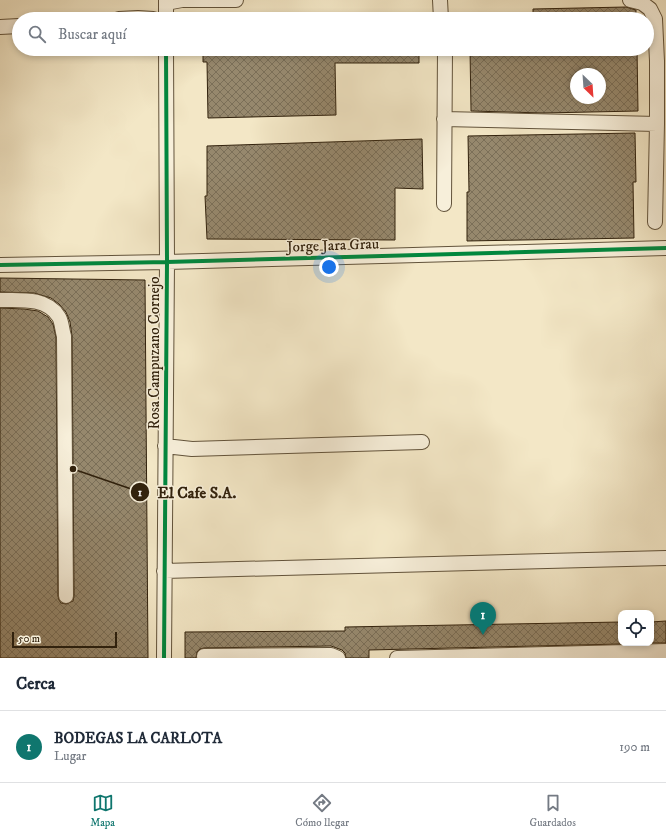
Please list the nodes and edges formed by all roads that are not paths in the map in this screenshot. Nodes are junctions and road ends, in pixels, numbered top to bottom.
1 (236, 0) edge
2 (440, 0) edge
3 (630, 0) edge
4 (166, 2) edge
5 (441, 12) edge
6 (652, 12) edge
7 (654, 17) edge
8 (12, 26) edge
9 (0, 27) edge
10 (166, 56) edge
11 (445, 56) edge
12 (444, 119) junction
13 (657, 124) junction
14 (444, 204) dead end
15 (656, 222) dead end
16 (666, 248) edge
17 (167, 262) junction
18 (0, 265) edge
19 (0, 300) edge
20 (422, 442) dead end
21 (165, 446) junction
22 (666, 558) edge
23 (164, 571) junction
24 (66, 596) dead end
25 (666, 651) edge
26 (204, 656) dead end
27 (164, 658) edge
28 (338, 658) edge
29 (396, 658) edge

1 - 4 street
2 - 5 street
3 - 6 street
7 - 13 street
8 - 9 street
10 - 17 street, Rosa Campuzano Cornejo
11 - 12 street
12 - 13 street
12 - 14 street
13 - 15 street
16 - 17 street, Jorge Jara Grau
17 - 18 street, Jorge Jara Grau
17 - 21 street, Rosa Campuzano Cornejo
19 - 24 street
20 - 21 street
21 - 23 street, Rosa Campuzano Cornejo
22 - 23 street
23 - 27 street, Rosa Campuzano Cornejo
25 - 29 street
26 - 28 street

